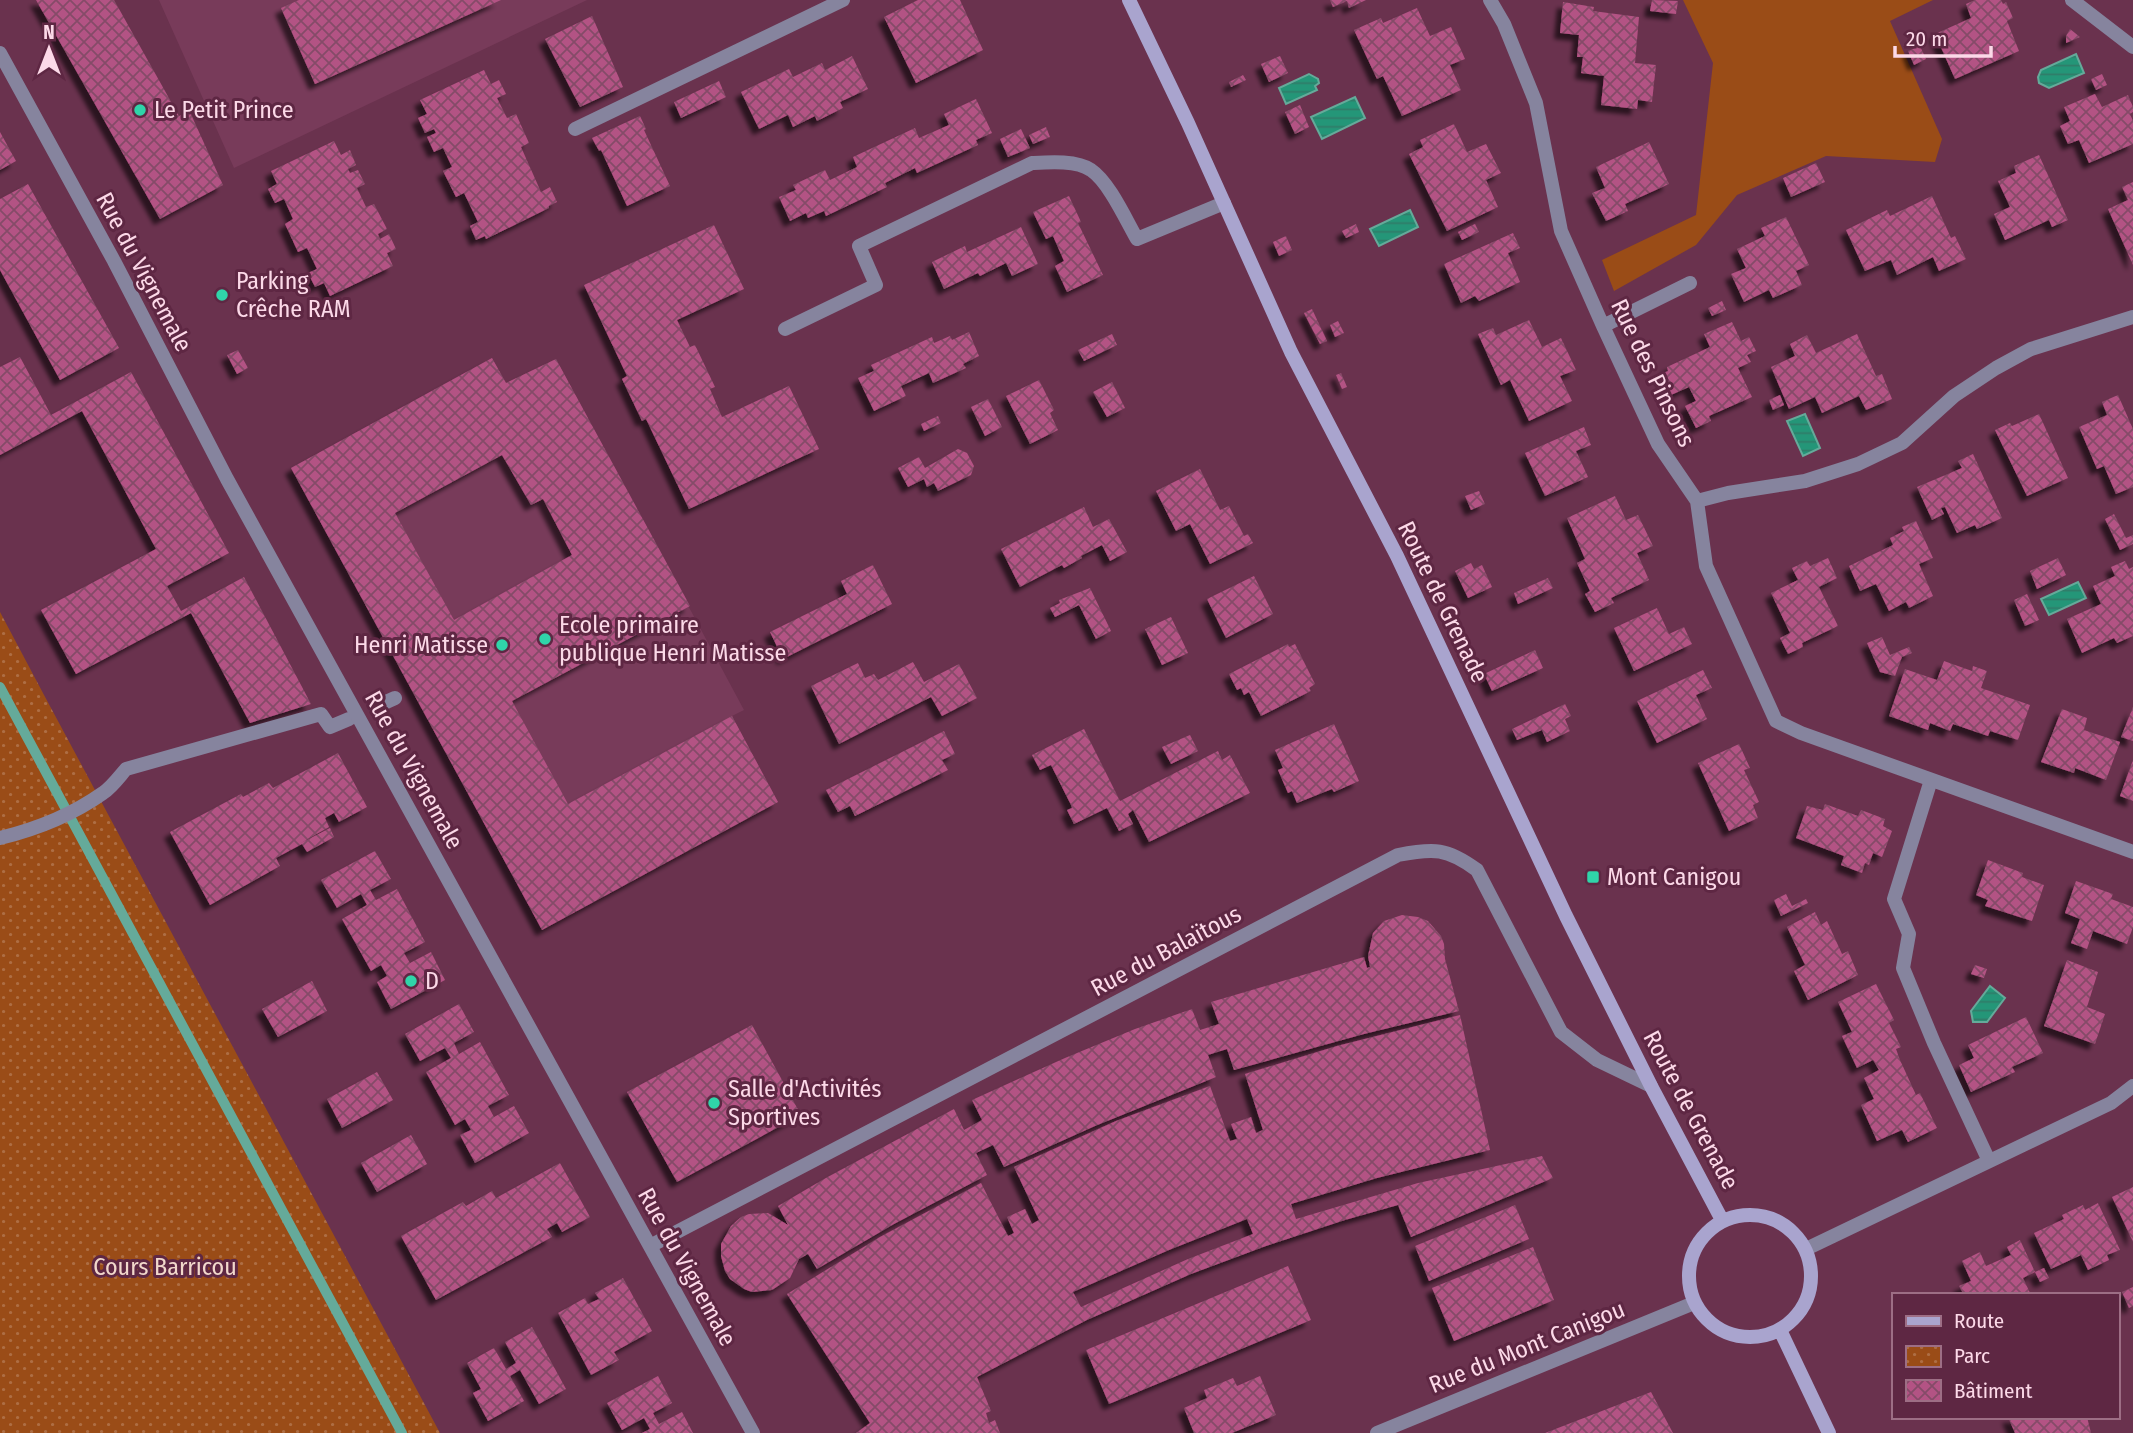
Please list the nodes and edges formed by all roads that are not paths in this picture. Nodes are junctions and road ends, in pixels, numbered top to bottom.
1 (843, 0) edge
2 (1129, 0) edge
3 (1490, 0) edge
4 (2072, 0) edge
5 (2133, 47) edge
6 (0, 53) edge
7 (575, 129) dead end
8 (1224, 202) junction
9 (1690, 283) dead end
10 (2133, 317) edge
11 (1603, 326) junction
12 (785, 328) dead end
13 (1697, 501) junction
14 (395, 698) dead end
15 (375, 708) dead end
16 (349, 719) dead end
17 (1931, 780) junction
18 (0, 838) edge
19 (2133, 852) edge
20 (1651, 1086) junction
21 (2133, 1086) edge
22 (1989, 1161) junction
23 (1723, 1220) junction
24 (650, 1246) junction
25 (1806, 1249) junction
26 (1694, 1303) junction
27 (1780, 1330) junction
28 (1826, 1431) edge
29 (753, 1433) edge
30 (1377, 1433) edge

1 - 7 street
2 - 8 main road, Route de Grenade
3 - 11 street, Rue des Pinsons
4 - 5 street
6 - 24 street, Rue du Vignemale
8 - 12 street
8 - 20 main road, Route de Grenade
9 - 11 street
10 - 13 street
11 - 13 street, Rue des Pinsons
13 - 17 street, Rue des Pinsons
14 - 15 street
16 - 18 street
17 - 19 street, Rue des Pinsons
17 - 22 street
20 - 23 main road, Route de Grenade
20 - 24 street, Rue du Balaïtous
21 - 22 street
22 - 25 street
23 - 25 main road
23 - 26 main road
24 - 29 street, Rue du Vignemale
25 - 27 main road
26 - 27 main road
26 - 30 street, Rue du Mont Canigou
27 - 28 main road

